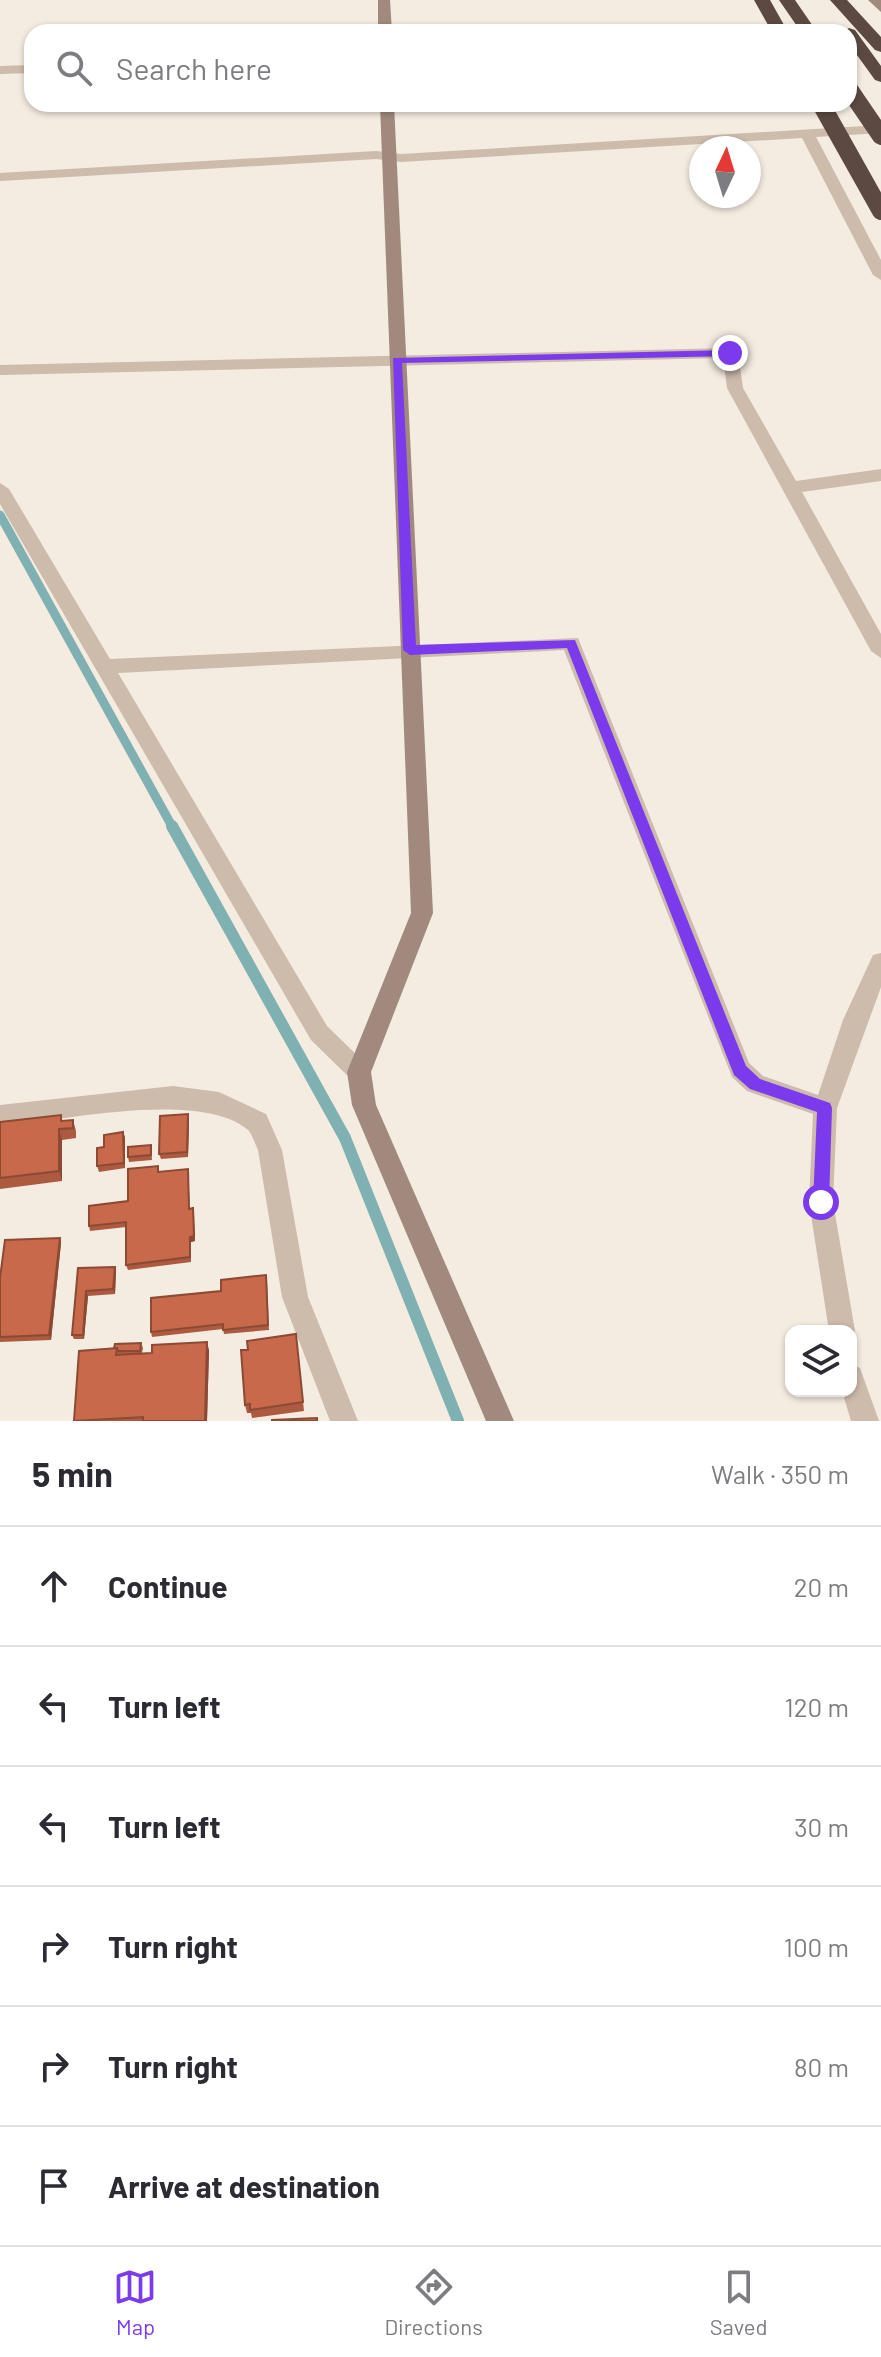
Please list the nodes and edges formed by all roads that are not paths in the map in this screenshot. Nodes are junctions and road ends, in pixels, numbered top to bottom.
1 (384, 0) edge
2 (762, 0) edge
3 (787, 0) edge
4 (825, 0) edge
5 (838, 0) edge
6 (874, 0) edge
7 (881, 8) edge
8 (385, 24) edge
9 (776, 24) edge
10 (804, 24) edge
11 (843, 24) edge
12 (857, 43) edge
13 (881, 47) edge
14 (24, 69) edge
15 (0, 70) edge
16 (881, 77) edge
17 (857, 101) edge
18 (387, 112) edge
19 (825, 112) edge
20 (881, 129) edge
21 (807, 133) junction
22 (881, 136) edge
23 (390, 157) junction
24 (0, 177) edge
25 (881, 211) edge
26 (881, 275) edge
27 (397, 360) junction
28 (0, 370) edge
29 (881, 475) edge
30 (789, 488) junction
31 (0, 489) edge
32 (410, 650) junction
33 (881, 651) edge
34 (106, 666) junction
35 (881, 962) edge
36 (359, 1072) junction
37 (825, 1108) junction
38 (0, 1116) edge
39 (841, 1325) edge
40 (857, 1396) edge
41 (344, 1421) edge
42 (500, 1421) edge
43 (865, 1421) edge

1 - 8 street
2 - 9 highway
3 - 10 highway
4 - 11 highway
5 - 13 highway
6 - 7 street
12 - 16 highway
14 - 15 street
17 - 22 highway, bridge
18 - 23 street
19 - 25 highway, bridge
20 - 21 street
21 - 23 street
21 - 26 street
23 - 24 street
23 - 27 street
27 - 28 street
27 - 30 street
27 - 32 street
29 - 30 street
30 - 33 street
31 - 34 street
32 - 34 street
32 - 36 street
32 - 37 street
34 - 36 street
35 - 37 street
36 - 42 street
37 - 39 street
38 - 41 street
40 - 43 street

